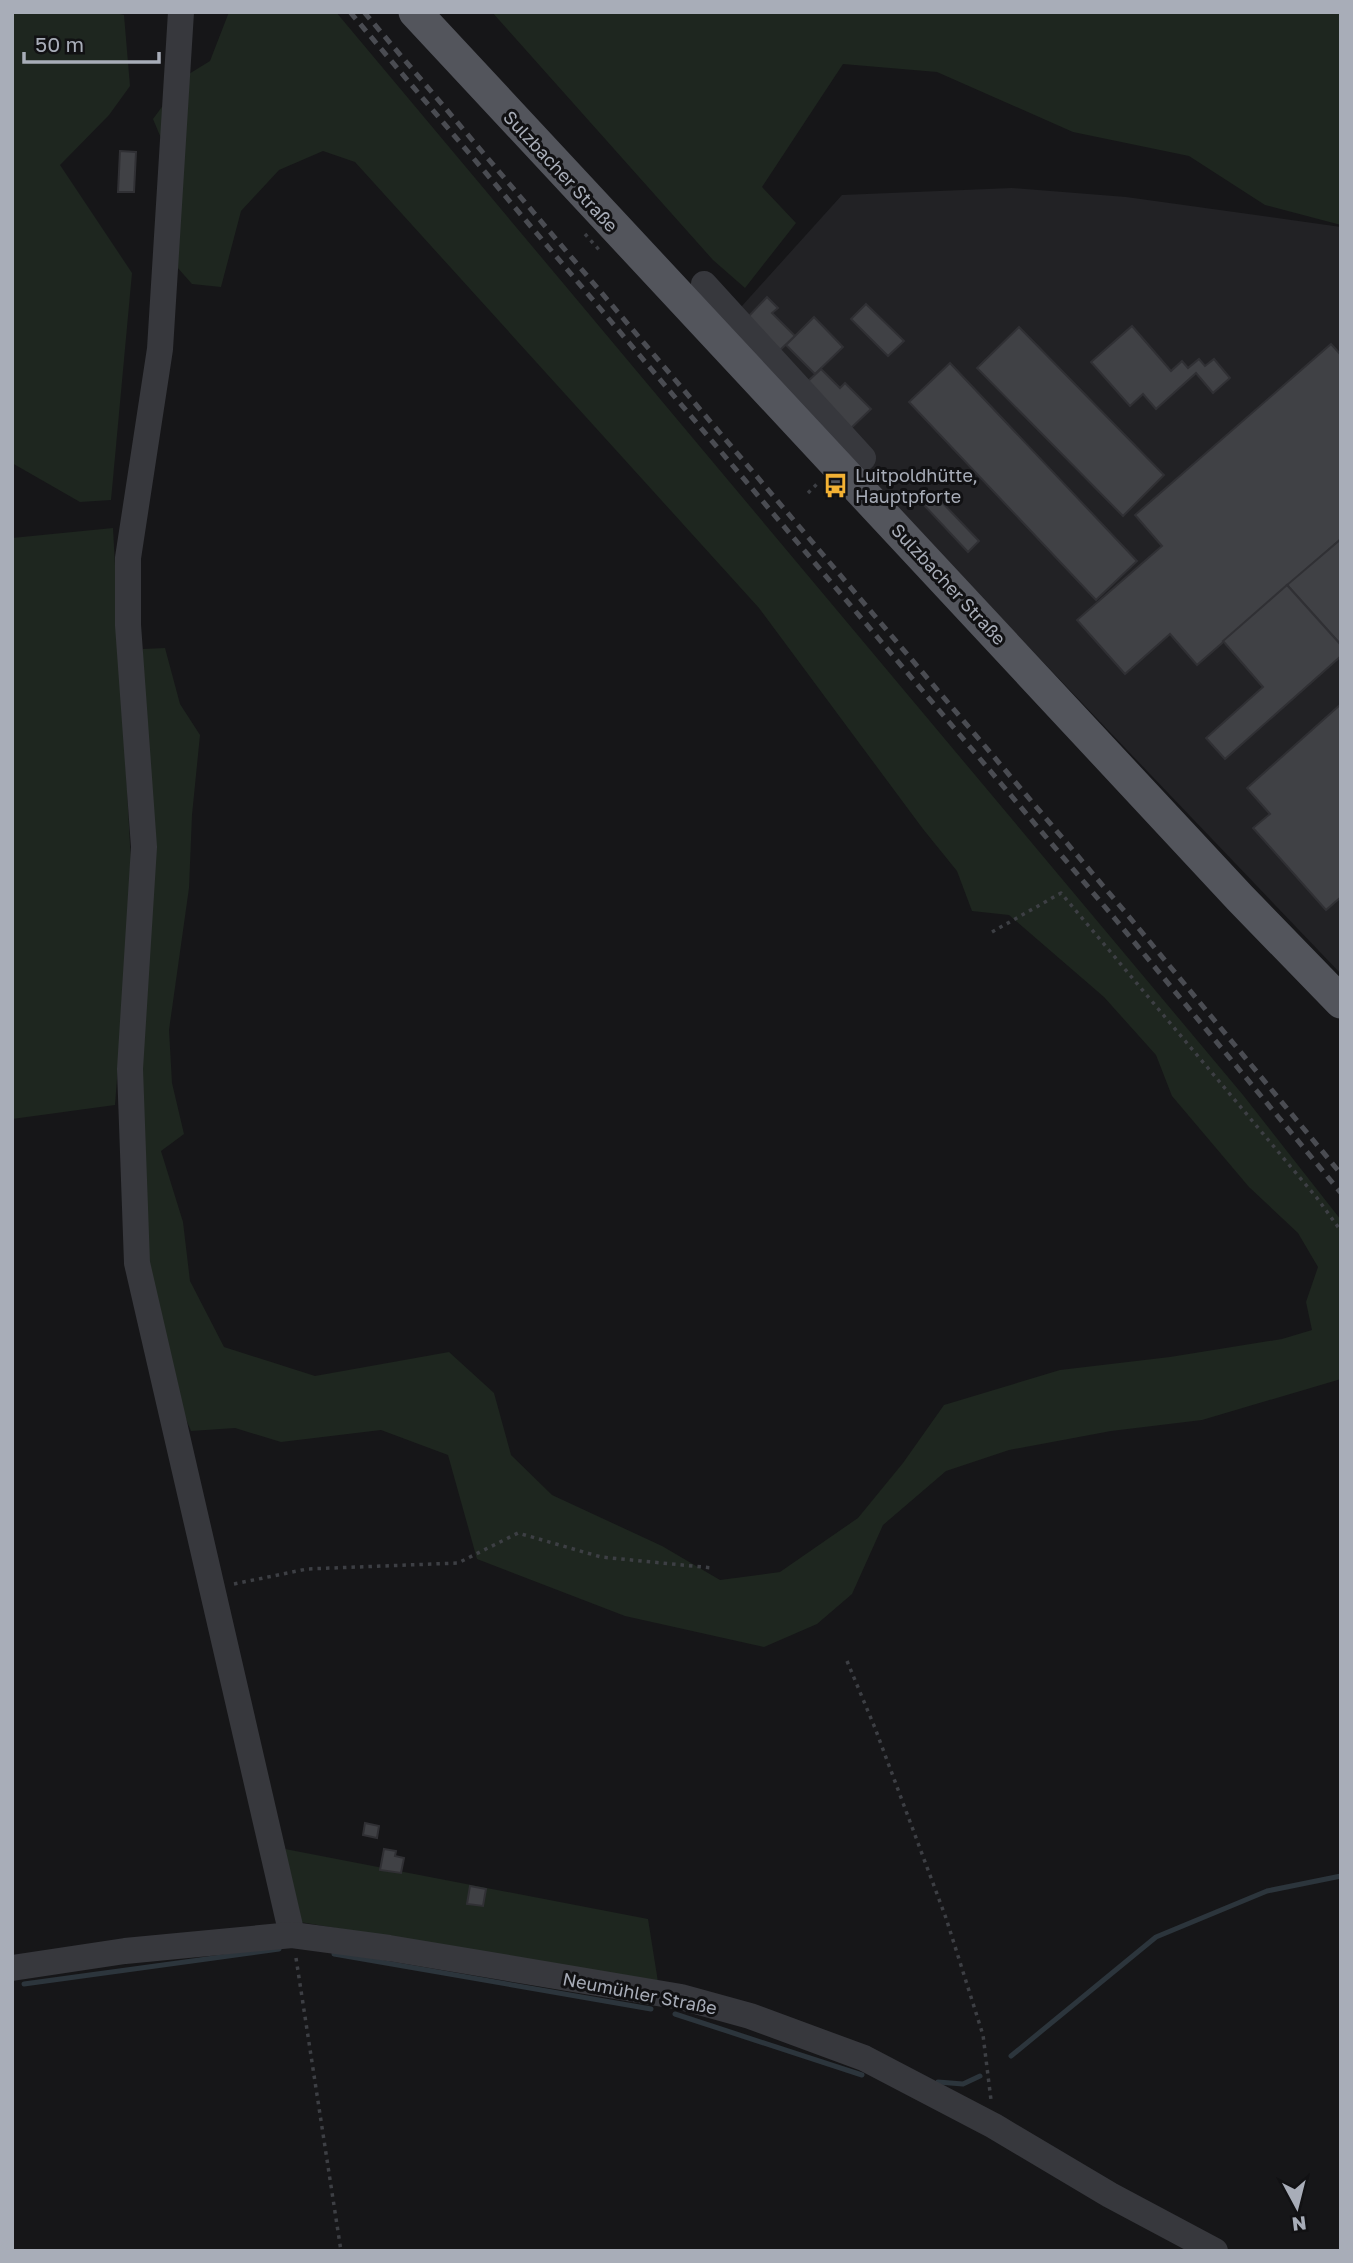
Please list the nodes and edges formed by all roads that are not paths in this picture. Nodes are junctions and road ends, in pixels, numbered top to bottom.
1 (181, 12) edge
2 (415, 12) edge
3 (704, 284) dead end
4 (863, 458) dead end
5 (1341, 1002) edge
6 (292, 1935) junction
7 (12, 1968) edge
8 (1215, 2251) edge

1 - 6 street
2 - 5 main road, Sulzbacher Straße
3 - 4 street
6 - 7 street, Neumühler Straße
6 - 8 street, Neumühler Straße

